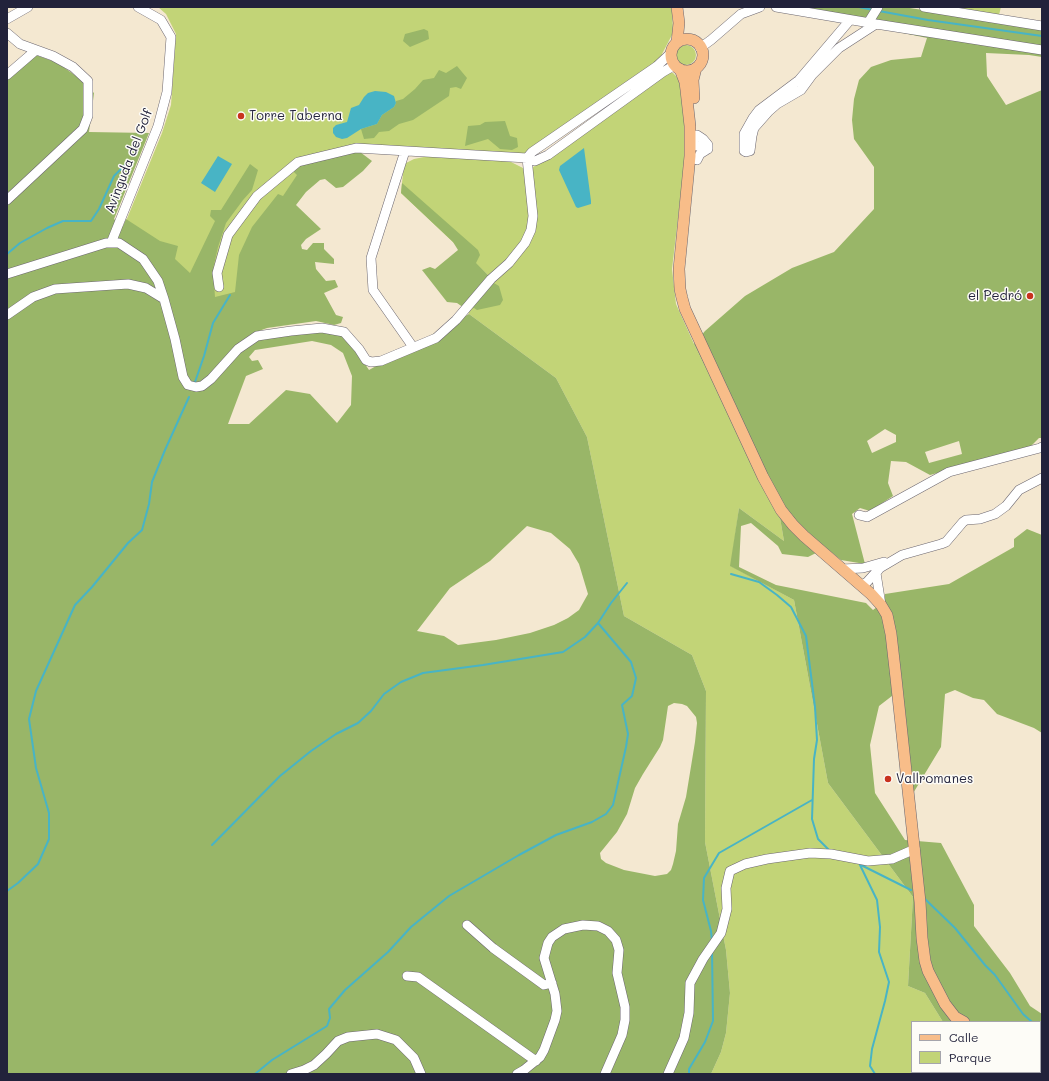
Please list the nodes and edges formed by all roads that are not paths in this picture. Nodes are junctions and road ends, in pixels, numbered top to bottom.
1 (28, 7) edge
2 (138, 7) edge
3 (677, 7) edge
4 (684, 7) edge
5 (760, 7) edge
6 (776, 7) edge
7 (878, 7) edge
8 (924, 7) edge
9 (833, 17) junction
10 (7, 19) edge
11 (853, 20) junction
12 (872, 24) junction
13 (1042, 26) edge
14 (841, 31) junction
15 (7, 33) edge
16 (859, 34) junction
17 (677, 42) junction
18 (697, 44) junction
19 (36, 50) junction
20 (1042, 50) edge
21 (671, 53) junction
22 (678, 67) junction
23 (696, 68) junction
24 (7, 74) edge
25 (698, 142) junction
26 (405, 151) junction
27 (527, 158) junction
28 (7, 200) edge
29 (111, 243) junction
30 (680, 256) junction
31 (7, 274) edge
32 (219, 287) dead end
33 (164, 299) junction
34 (7, 315) edge
35 (413, 347) junction
36 (1042, 447) edge
37 (1042, 478) edge
38 (859, 515) dead end
39 (890, 561) junction
40 (858, 568) junction
41 (880, 568) junction
42 (842, 569) junction
43 (865, 582) junction
44 (881, 605) junction
45 (914, 849) junction
46 (467, 925) dead end
47 (407, 976) dead end
48 (552, 983) junction
49 (962, 1021) edge
50 (536, 1061) junction
51 (291, 1074) edge
52 (421, 1074) edge
53 (517, 1074) edge
54 (605, 1074) edge
55 (668, 1074) edge

1 - 10 street
2 - 29 street, Avinguda del Golf
3 - 17 main road
4 - 18 main road
5 - 18 street
6 - 9 street
7 - 12 street
8 - 13 street
9 - 11 street
9 - 14 street
11 - 12 street
11 - 14 street
11 - 16 street
12 - 16 street
12 - 20 street
14 - 16 street
15 - 19 street
17 - 18 main road
17 - 21 main road
18 - 23 main road
19 - 24 street
19 - 28 street
21 - 22 main road
21 - 27 street
22 - 23 main road
22 - 25 main road
22 - 27 street
23 - 25 main road
25 - 30 main road
25 - 30 main road
26 - 27 street
26 - 32 street
26 - 35 street
27 - 35 street
29 - 31 street
29 - 33 street
30 - 42 main road
33 - 34 street
33 - 35 street
36 - 38 street
37 - 39 street
39 - 40 street
39 - 41 street
40 - 42 street
40 - 43 street
41 - 43 street
41 - 44 street
42 - 43 main road
43 - 44 main road
44 - 45 main road
45 - 49 main road
45 - 55 street
46 - 48 street
47 - 50 street
48 - 50 street
48 - 54 street
50 - 53 street
51 - 52 street

